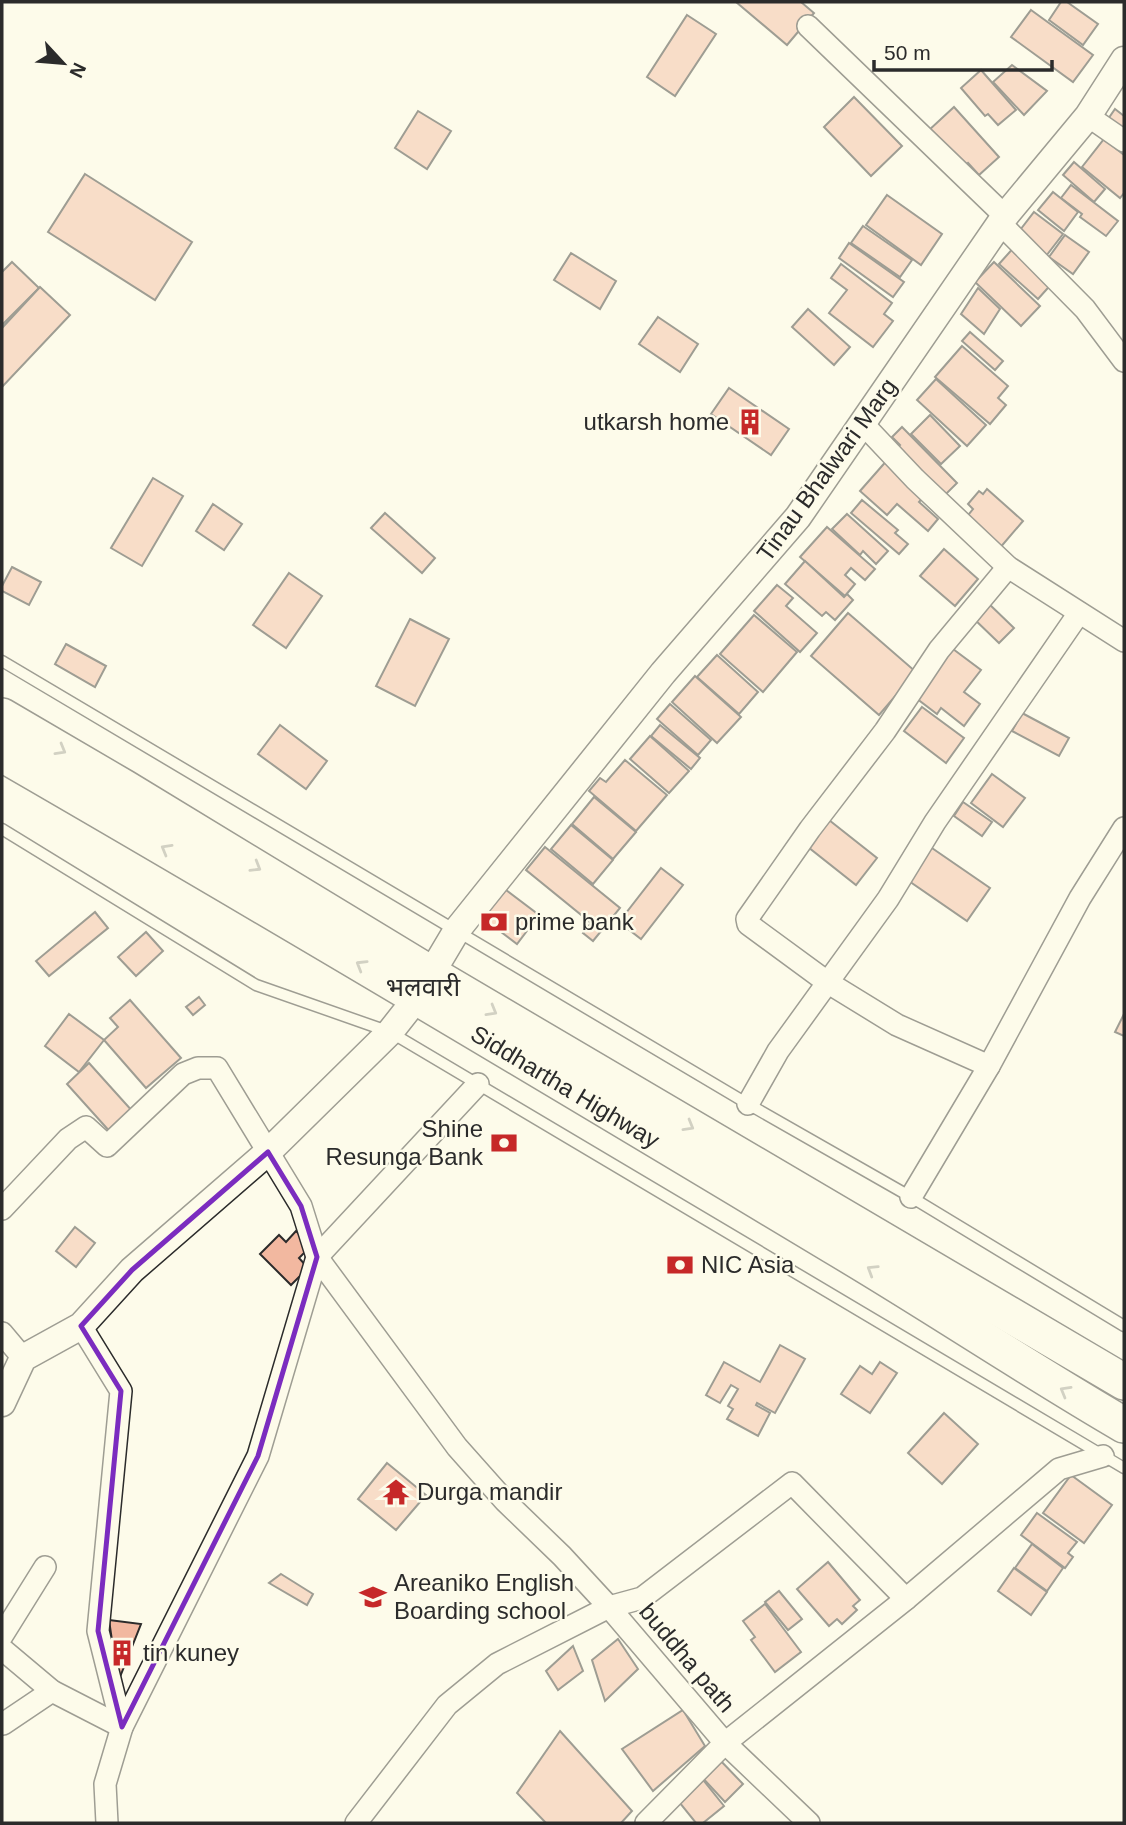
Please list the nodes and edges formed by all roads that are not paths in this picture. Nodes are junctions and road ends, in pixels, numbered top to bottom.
1 (808, 26) dead end
2 (1124, 60) edge
3 (1088, 116) junction
4 (1124, 141) edge
5 (1002, 220) junction
6 (1124, 360) edge
7 (863, 424) junction
8 (1008, 567) junction
9 (1079, 613) junction
10 (1124, 641) edge
11 (2, 661) edge
12 (2, 716) edge
13 (2, 754) edge
14 (1124, 828) edge
15 (2, 829) edge
16 (457, 930) junction
17 (827, 982) junction
18 (423, 987) junction
19 (390, 1032) junction
20 (989, 1066) junction
21 (478, 1084) junction
22 (748, 1104) junction
23 (268, 1152) junction
24 (911, 1197) junction
25 (2, 1209) edge
26 (317, 1257) junction
27 (81, 1326) junction
28 (1124, 1326) edge
29 (2, 1333) edge
30 (23, 1357) junction
31 (1124, 1382) edge
32 (2, 1403) edge
33 (1124, 1425) edge
34 (1103, 1455) junction
35 (1124, 1468) edge
36 (45, 1567) dead end
37 (906, 1598) junction
38 (609, 1607) junction
39 (2, 1636) edge
40 (2, 1649) edge
41 (52, 1691) junction
42 (3, 1724) edge
43 (122, 1727) junction
44 (725, 1743) junction
45 (107, 1823) edge
46 (356, 1823) edge
47 (646, 1823) edge
48 (809, 1823) edge

1 - 5 street
2 - 3 street, Tinau Bhalwari Marg
3 - 4 street
3 - 5 street, Tinau Bhalwari Marg
5 - 6 street
5 - 7 street, Tinau Bhalwari Marg
7 - 8 street
7 - 16 street, Tinau Bhalwari Marg
8 - 9 street
8 - 17 street
9 - 10 street
9 - 17 street
11 - 16 lane
12 -> 18 highway, Siddhartha Highway
18 -> 13 highway, Siddhartha Highway
14 - 20 street
15 - 19 lane
16 - 18 street, Tinau Bhalwari Marg
16 - 22 lane
17 - 20 street
17 - 22 street
18 - 19 street, Tinau Bhalwari Marg
18 -> 31 highway, Siddhartha Highway
33 -> 18 highway, Siddhartha Highway
19 - 21 lane
19 - 23 street, Tinau Bhalwari Marg
20 - 24 street
21 - 26 street
21 - 34 lane
22 - 24 lane
23 - 25 street
23 - 26 street
23 - 27 street, Tinau Bhalwari Marg
24 - 28 lane
26 - 38 street, buddha path
26 - 43 street
27 - 30 street, Tinau Bhalwari Marg
27 - 43 street
29 - 30 street
30 - 32 street
34 - 35 lane
34 - 37 street
36 - 39 street
37 - 38 street
37 - 44 street
38 - 44 street, buddha path
38 - 46 street
40 - 41 street
41 - 42 street
41 - 43 street
43 - 45 street
44 - 47 street
44 - 48 street, buddha path

